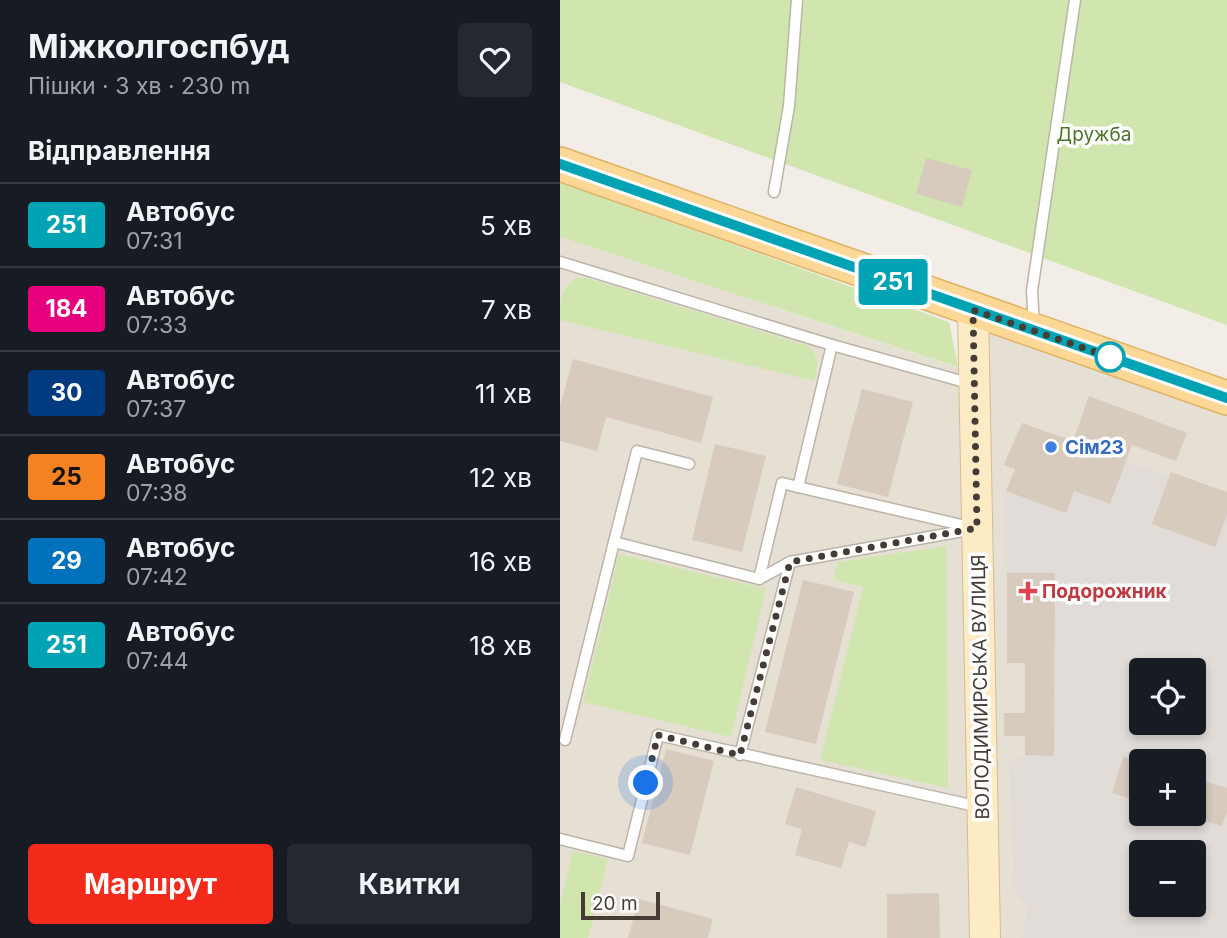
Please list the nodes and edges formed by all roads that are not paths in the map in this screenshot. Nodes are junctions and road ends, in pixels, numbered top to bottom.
1 (797, 0) edge
2 (1075, 0) edge
3 (560, 164) edge
4 (774, 192) dead end
5 (560, 262) edge
6 (973, 310) junction
7 (1035, 332) junction
8 (832, 345) junction
9 (974, 385) junction
10 (1227, 398) edge
11 (689, 464) dead end
12 (798, 487) junction
13 (977, 528) junction
14 (614, 542) junction
15 (790, 562) junction
16 (759, 579) junction
17 (565, 740) dead end
18 (740, 755) junction
19 (983, 808) junction
20 (560, 839) edge
21 (985, 938) edge

1 - 4 lane
2 - 7 lane
3 - 6 main road
5 - 8 lane
6 - 7 main road
6 - 9 street, ВОЛОДИМИРСЬКА ВУЛИЦЯ
7 - 10 main road
8 - 9 lane
8 - 12 lane
9 - 13 street, ВОЛОДИМИРСЬКА ВУЛИЦЯ
11 - 14 lane
12 - 13 lane
12 - 16 lane
13 - 15 lane
13 - 19 street, ВОЛОДИМИРСЬКА ВУЛИЦЯ
14 - 16 lane
14 - 17 lane
15 - 16 lane
15 - 18 lane
18 - 19 lane
18 - 20 lane
19 - 21 street, ВОЛОДИМИРСЬКА ВУЛИЦЯ

